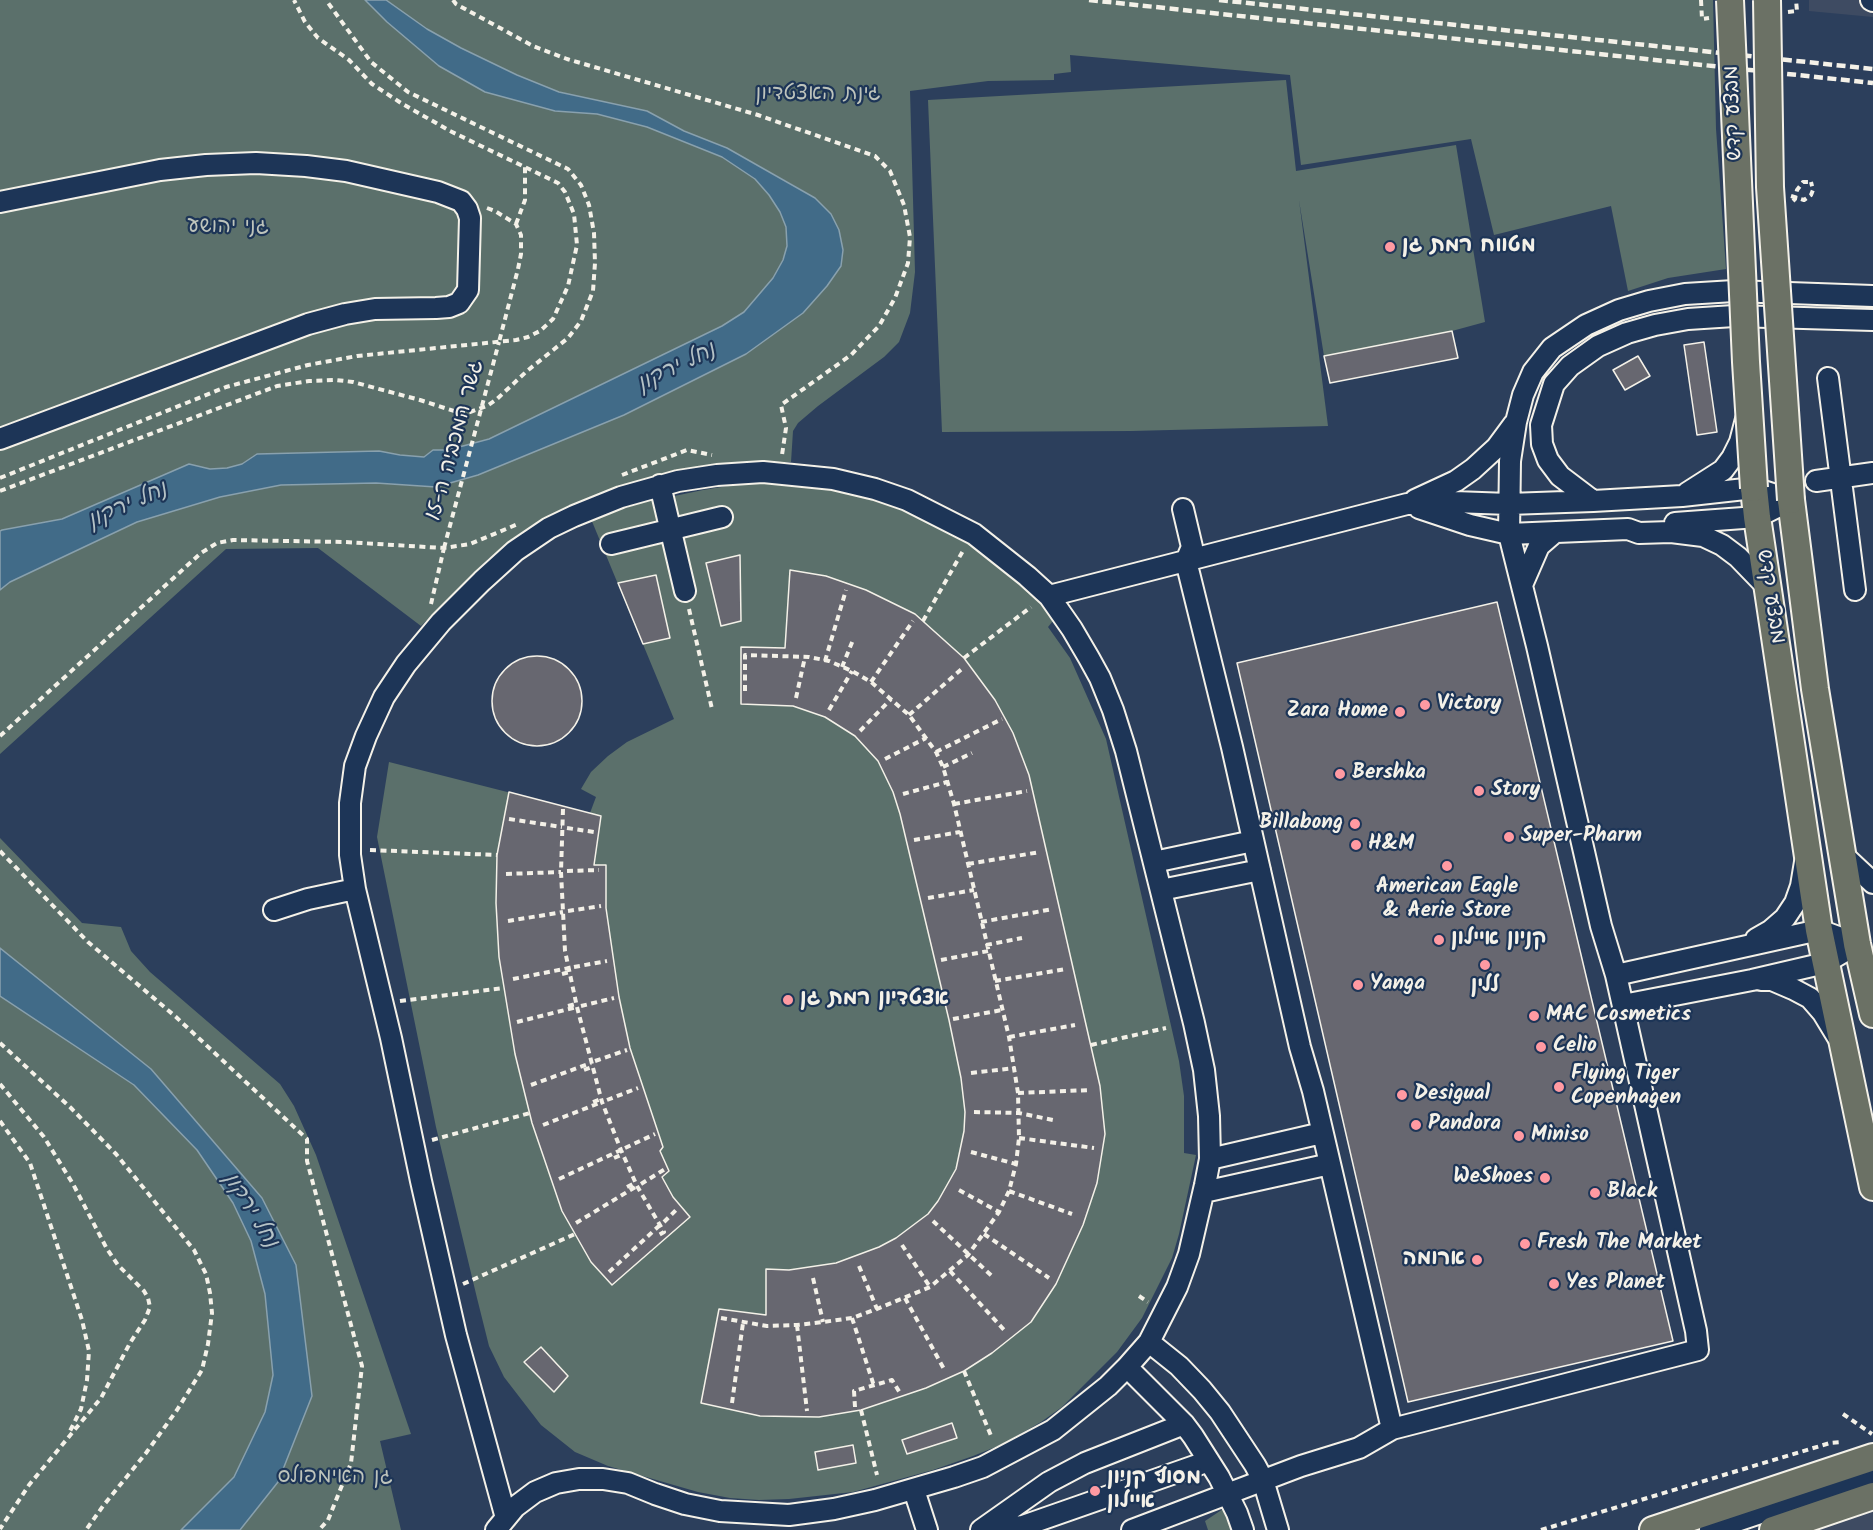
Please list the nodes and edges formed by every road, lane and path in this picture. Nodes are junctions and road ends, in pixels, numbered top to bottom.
1 (294, 0) edge
2 (453, 0) edge
3 (1730, 0) edge
4 (1767, 0) edge
5 (1796, 0) edge
6 (1797, 11) dead end
7 (525, 168) junction
8 (1770, 187) junction
9 (460, 201) junction
10 (0, 202) edge
11 (1789, 203) dead end
12 (516, 224) junction
13 (1873, 296) edge
14 (1873, 320) edge
15 (498, 342) junction
16 (1828, 378) dead end
17 (1750, 404) junction
18 (1516, 422) junction
19 (0, 439) edge
20 (779, 473) junction
21 (1873, 473) edge
22 (0, 478) edge
23 (1841, 478) junction
24 (1816, 481) dead end
25 (660, 485) junction
26 (1754, 488) junction
27 (1674, 497) junction
28 (1791, 500) junction
29 (1593, 501) junction
30 (1407, 504) junction
31 (1509, 504) junction
32 (1183, 509) dead end
33 (722, 517) dead end
34 (1757, 517) junction
35 (1671, 527) junction
36 (670, 530) junction
37 (1554, 533) junction
38 (1509, 534) junction
39 (611, 544) dead end
40 (444, 548) junction
41 (964, 549) dead end
42 (1186, 561) junction
43 (1522, 585) junction
44 (1768, 588) junction
45 (846, 590) dead end
46 (1855, 590) dead end
47 (685, 591) joint
48 (1049, 596) junction
49 (1031, 607) dead end
50 (913, 621) dead end
51 (923, 621) dead end
52 (441, 622) junction
53 (853, 640) dead end
54 (805, 657) junction
55 (964, 658) dead end
56 (825, 661) junction
57 (842, 667) junction
58 (964, 667) dead end
59 (852, 671) junction
60 (871, 682) junction
61 (745, 694) dead end
62 (796, 698) dead end
63 (891, 699) junction
64 (712, 709) dead end
65 (829, 710) dead end
66 (909, 715) junction
67 (1002, 719) dead end
68 (860, 730) dead end
69 (0, 736) edge
70 (926, 738) junction
71 (936, 752) junction
72 (972, 753) dead end
73 (885, 759) dead end
74 (943, 767) junction
75 (947, 782) junction
76 (1027, 791) dead end
77 (903, 794) dead end
78 (954, 804) junction
79 (563, 809) dead end
80 (509, 819) dead end
81 (562, 825) junction
82 (594, 832) dead end
83 (960, 832) junction
84 (914, 840) dead end
85 (1253, 841) junction
86 (1807, 847) junction
87 (370, 850) dead end
88 (0, 851) edge
89 (1040, 852) dead end
90 (1842, 854) junction
91 (496, 855) dead end
92 (1154, 862) junction
93 (968, 864) junction
94 (599, 870) dead end
95 (1260, 870) junction
96 (567, 871) dead end
97 (561, 872) junction
98 (506, 874) dead end
99 (1873, 883) edge
100 (556, 888) dead end
101 (561, 888) junction
102 (355, 889) junction
103 (974, 890) junction
104 (1161, 890) junction
105 (928, 898) dead end
106 (601, 906) dead end
107 (557, 909) dead end
108 (1053, 909) dead end
109 (274, 910) dead end
110 (564, 911) junction
111 (508, 921) dead end
112 (981, 922) junction
113 (1819, 930) junction
114 (1022, 938) dead end
115 (1857, 944) junction
116 (986, 945) junction
117 (1743, 947) junction
118 (988, 951) junction
119 (941, 960) dead end
120 (607, 961) dead end
121 (1825, 963) junction
122 (571, 969) junction
123 (1066, 969) dead end
124 (562, 974) dead end
125 (1616, 975) junction
126 (513, 979) dead end
127 (1752, 980) junction
128 (995, 981) junction
129 (504, 988) dead end
130 (614, 998) dead end
131 (399, 1001) dead end
132 (1623, 1005) junction
133 (568, 1006) dead end
134 (578, 1006) junction
135 (1002, 1010) junction
136 (1873, 1014) edge
137 (952, 1019) dead end
138 (517, 1022) dead end
139 (1076, 1025) dead end
140 (1166, 1028) dead end
141 (1009, 1037) junction
142 (0, 1043) edge
143 (1842, 1043) junction
144 (1090, 1045) dead end
145 (627, 1050) dead end
146 (593, 1064) junction
147 (1015, 1068) junction
148 (584, 1070) dead end
149 (971, 1073) dead end
150 (0, 1084) edge
151 (531, 1085) dead end
152 (638, 1088) dead end
153 (1091, 1090) dead end
154 (1018, 1093) junction
155 (603, 1100) junction
156 (593, 1102) dead end
157 (974, 1112) dead end
158 (530, 1113) dead end
159 (1018, 1113) junction
160 (1053, 1120) dead end
161 (0, 1121) edge
162 (543, 1125) dead end
163 (1323, 1133) junction
164 (656, 1134) dead end
165 (1018, 1138) junction
166 (430, 1140) dead end
167 (1094, 1149) dead end
168 (623, 1151) junction
169 (971, 1152) dead end
170 (614, 1158) dead end
171 (1210, 1159) junction
172 (1016, 1164) junction
173 (1330, 1164) junction
174 (665, 1169) dead end
175 (559, 1179) dead end
176 (638, 1185) junction
177 (627, 1187) dead end
178 (1873, 1187) edge
179 (958, 1190) dead end
180 (1009, 1191) junction
181 (1203, 1192) junction
182 (677, 1209) dead end
183 (999, 1212) junction
184 (1072, 1214) dead end
185 (933, 1221) dead end
186 (576, 1223) dead end
187 (662, 1224) junction
188 (575, 1234) dead end
189 (984, 1234) junction
190 (659, 1235) dead end
191 (902, 1245) dead end
192 (968, 1255) junction
193 (859, 1266) dead end
194 (950, 1271) junction
195 (609, 1272) dead end
196 (813, 1278) dead end
197 (994, 1278) dead end
198 (1049, 1278) dead end
199 (463, 1284) dead end
200 (930, 1287) junction
201 (905, 1298) junction
202 (877, 1309) junction
203 (721, 1318) dead end
204 (852, 1318) junction
205 (823, 1322) junction
206 (743, 1323) junction
207 (797, 1325) junction
208 (1006, 1332) dead end
209 (1149, 1342) junction
210 (1127, 1367) junction
211 (944, 1370) dead end
212 (964, 1371) dead end
213 (874, 1386) junction
214 (900, 1393) dead end
215 (732, 1403) dead end
216 (855, 1407) dead end
217 (861, 1410) dead end
218 (807, 1411) dead end
219 (1843, 1414) dead end
220 (1184, 1424) junction
221 (1392, 1429) junction
222 (1873, 1435) edge
223 (992, 1438) dead end
224 (67, 1439) junction
225 (1866, 1456) edge
226 (1209, 1461) junction
227 (877, 1475) dead end
228 (1263, 1480) junction
229 (914, 1490) junction
230 (1228, 1495) junction
231 (1873, 1496) edge
232 (501, 1524) edge
233 (0, 1530) edge
234 (86, 1530) edge
235 (319, 1530) edge
236 (927, 1530) edge
237 (981, 1530) edge
238 (994, 1530) edge
239 (1132, 1530) edge
240 (1243, 1530) edge
241 (1278, 1530) edge
242 (1541, 1530) edge
243 (1653, 1530) edge
244 (1710, 1530) edge
245 (1773, 1530) edge

1 - 7 path
2 - 20 path
3 - 17 main road, מבצע קדש, bridge
4 - 8 main road, מבצע קדש, bridge
5 - 6 path
7 - 12 path
7 - 15 path
8 - 11 path, bridge
8 - 28 main road, מבצע קדש, bridge
9 - 10 lane
9 - 12 path
9 - 19 lane
12 - 15 path, גשר המכביה ה-15
13 - 18 lane
14 - 29 lane
15 - 22 path
15 - 40 path, גשר המכביה ה-15, bridge
16 - 23 lane
17 - 26 main road, מבצע קדש, bridge
17 - 27 lane, bridge
18 - 30 lane
18 - 31 lane
20 - 25 lane
20 - 48 lane
21 - 23 lane
23 - 24 lane
23 - 46 lane
25 - 36 lane
25 - 52 lane
26 - 27 lane
26 - 28 lane
26 - 34 main road, מבצע קדש
27 - 29 lane
28 - 34 lane
28 - 90 main road, מבצע קדש
29 - 31 lane
30 - 31 lane
30 - 38 lane
30 - 42 lane
31 - 38 lane
32 - 42 lane
33 - 36 lane
34 - 35 lane
34 - 44 main road, מבצע קדש
35 - 37 lane
35 - 44 lane
36 - 39 lane
36 - 47 lane
37 - 38 lane
37 - 43 lane
38 - 43 lane
40 - 52 path, גשר המכביה ה-15
40 - 69 path
41 - 51 path
42 - 48 lane
42 - 85 lane
43 - 125 lane
44 - 86 main road, מבצע קדש
45 - 56 path
47 - 64 path
48 - 92 lane
49 - 55 path
50 - 60 path
52 - 102 lane
53 - 57 path
54 - 56 path
54 - 61 path
54 - 62 path
56 - 57 path
57 - 59 path
58 - 66 path
59 - 60 path
59 - 65 path
60 - 63 path
63 - 66 path
63 - 68 path
66 - 70 path
67 - 71 path
70 - 71 path
70 - 73 path
71 - 74 path
72 - 74 path
74 - 75 path
75 - 77 path
75 - 78 path
76 - 78 path
78 - 83 path
79 - 81 path
80 - 81 path
81 - 82 path
81 - 97 path
83 - 84 path
83 - 93 path
85 - 92 lane
85 - 95 lane
86 - 113 main road, מבצע קדש
86 - 117 lane
87 - 91 path
88 - 235 path
89 - 93 path
90 - 99 lane
90 - 115 main road, מבצע קדש
92 - 104 lane
93 - 103 path
94 - 96 path
95 - 104 lane
95 - 163 lane
97 - 98 path
97 - 101 path
100 - 101 path
101 - 110 path
102 - 109 lane
102 - 232 lane
103 - 105 path
103 - 112 path
104 - 171 lane
106 - 110 path
107 - 110 path
108 - 112 path
110 - 111 path
110 - 122 path
112 - 116 path
113 - 115 lane
113 - 117 lane
113 - 121 main road, מבצע קדש
114 - 116 path
115 - 121 lane
115 - 136 main road, מבצע קדש
116 - 118 path
117 - 125 lane
118 - 119 path
118 - 128 path
120 - 122 path
121 - 127 lane
121 - 143 main road, מבצע קדש
122 - 124 path
122 - 126 path
122 - 134 path
123 - 128 path
125 - 132 lane
127 - 132 lane
127 - 143 lane
128 - 135 path
129 - 131 path
130 - 134 path
132 - 221 lane
133 - 134 path
134 - 138 path
134 - 146 path
135 - 137 path
135 - 141 path
139 - 141 path
140 - 144 path
141 - 147 path
142 - 234 path
143 - 178 main road, מבצע קדש
145 - 146 path
146 - 148 path
146 - 151 path
146 - 155 path
147 - 149 path
147 - 154 path
150 - 224 path
152 - 155 path
153 - 154 path
154 - 159 path
155 - 156 path
155 - 162 path
155 - 168 path
157 - 159 path
158 - 166 path
159 - 160 path
159 - 165 path
161 - 224 path
163 - 171 lane
163 - 173 lane
164 - 168 path
165 - 167 path
165 - 172 path
168 - 170 path
168 - 175 path
168 - 176 path
169 - 172 path
171 - 181 lane
172 - 180 path
173 - 181 lane
173 - 221 lane
174 - 176 path
176 - 177 path
176 - 186 path
176 - 187 path
179 - 183 path
180 - 183 path
180 - 184 path
181 - 209 lane
182 - 187 path
183 - 189 path
185 - 192 path
187 - 190 path
187 - 195 path
188 - 199 path
189 - 192 path
189 - 198 path
191 - 200 path
192 - 194 path
192 - 197 path
193 - 202 path
194 - 200 path
194 - 208 path
196 - 205 path
200 - 201 path
201 - 202 path
201 - 211 path
202 - 204 path
203 - 206 path
204 - 205 path
204 - 213 path
205 - 207 path
206 - 207 path
206 - 215 path
207 - 218 path
209 - 210 lane
209 - 228 lane
210 - 220 lane
210 - 229 lane
212 - 223 path
213 - 214 path
213 - 216 path
217 - 227 path
219 - 222 path
220 - 226 lane
220 - 237 lane
221 - 228 lane
224 - 233 path
225 - 242 path
225 - 243 main road
225 - 244 lane
226 - 230 lane
226 - 238 lane
228 - 230 lane
228 - 241 lane
229 - 232 lane
229 - 236 lane
230 - 239 lane
230 - 240 lane
231 - 245 main road

